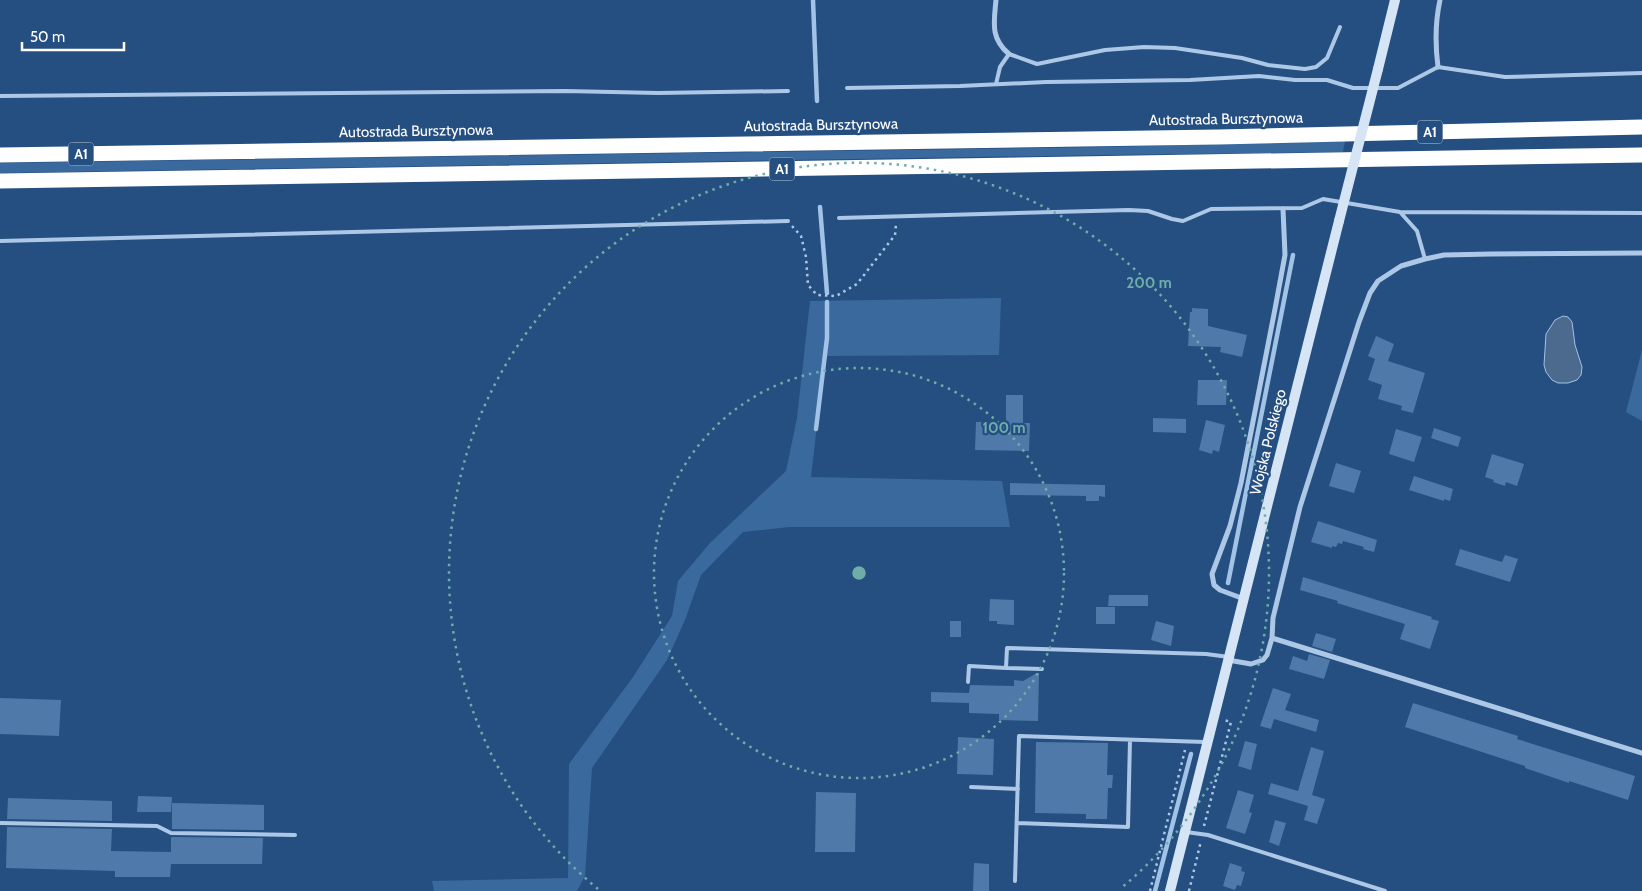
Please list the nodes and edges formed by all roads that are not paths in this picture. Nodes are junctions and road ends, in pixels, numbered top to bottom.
1 (996, 0) edge
2 (1395, 0) edge
3 (1440, 0) edge
4 (1340, 28) dead end
5 (1008, 54) junction
6 (1438, 67) junction
7 (1642, 74) edge
8 (996, 84) junction
9 (847, 88) dead end
10 (788, 91) dead end
11 (0, 96) edge
12 (1642, 127) edge
13 (0, 155) edge
14 (1642, 155) edge
15 (0, 181) edge
16 (1283, 209) junction
17 (1400, 212) junction
18 (1642, 213) edge
19 (839, 218) dead end
20 (788, 221) road end
21 (0, 240) edge
22 (1642, 253) edge
23 (1424, 259) junction
24 (1244, 599) junction
25 (1272, 638) junction
26 (1228, 659) junction
27 (1006, 668) junction
28 (1042, 669) dead end
29 (968, 682) dead end
30 (1130, 740) junction
31 (1208, 742) junction
32 (1642, 753) edge
33 (971, 787) dead end
34 (1018, 788) junction
35 (0, 823) edge
36 (1017, 823) junction
37 (1186, 832) junction
38 (295, 835) dead end
39 (1015, 881) dead end
40 (1170, 891) edge
41 (1385, 891) edge

1 - 5 street
2 - 24 main road, Wojska Polskiego, bridge
3 - 6 street
4 - 5 lane
5 - 8 lane
6 - 7 lane
6 - 8 lane
8 - 9 lane
10 - 11 lane
12 - 13 highway, Autostrada Bursztynowa / A1
14 - 15 highway, A1
16 - 17 lane
16 - 19 lane
16 - 24 street
17 - 18 lane
17 - 23 lane
20 - 21 lane
22 - 23 street
23 - 25 street
24 - 26 main road, Wojska Polskiego
25 - 26 street
25 - 32 street
26 - 27 lane
26 - 31 main road, Wojska Polskiego
27 - 28 lane
27 - 29 lane
30 - 31 lane
30 - 34 lane
30 - 36 lane
31 - 37 main road, Wojska Polskiego
33 - 34 lane
34 - 36 lane
35 - 38 lane
36 - 39 lane
37 - 40 main road, Wojska Polskiego
37 - 41 lane

